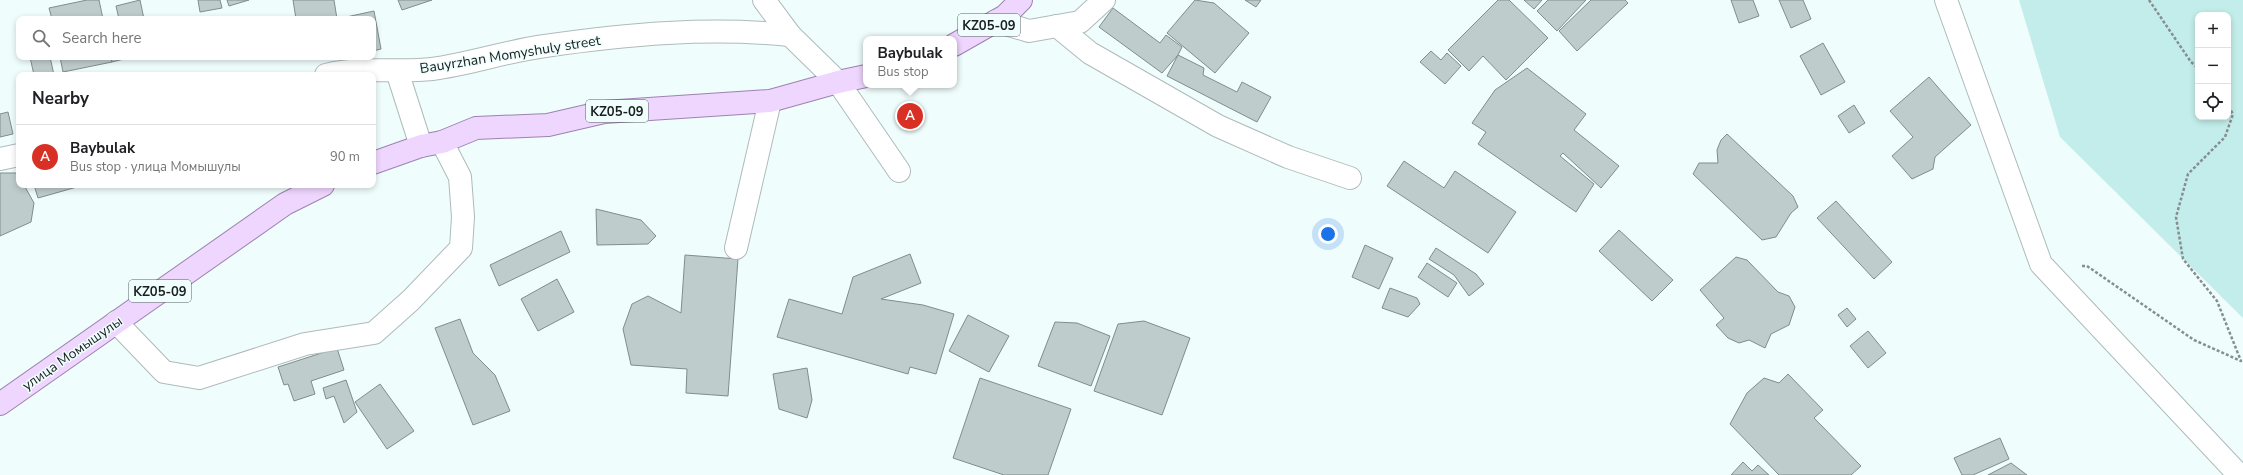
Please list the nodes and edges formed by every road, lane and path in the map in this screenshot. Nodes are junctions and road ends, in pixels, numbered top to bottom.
1 (764, 0) edge
2 (1021, 0) edge
3 (1104, 0) edge
4 (1946, 0) edge
5 (2149, 0) edge
6 (996, 21) junction
7 (1057, 26) junction
8 (790, 35) junction
9 (957, 43) edge
10 (2195, 65) edge
11 (397, 71) junction
12 (338, 72) edge
13 (863, 77) edge
14 (838, 82) junction
15 (770, 101) junction
16 (2231, 120) edge
17 (442, 142) junction
18 (421, 146) junction
19 (16, 156) edge
20 (0, 160) edge
21 (376, 162) edge
22 (899, 170) dead end
23 (1350, 178) dead end
24 (317, 188) edge
25 (736, 248) dead end
26 (2041, 264) junction
27 (116, 322) junction
28 (0, 404) edge
29 (2239, 475) edge

1 - 8 street
2 - 6 main road, KZ05-09
3 - 7 street
4 - 26 street
5 - 10 path
6 - 7 street
6 - 9 main road, KZ05-09
7 - 23 street
8 - 11 street, Bauyrzhan Momyshuly street
8 - 14 street
11 - 12 street, Bauyrzhan Momyshuly street
11 - 18 street
13 - 14 main road, KZ05-09
14 - 15 main road, KZ05-09
14 - 22 street
15 - 17 main road, KZ05-09
15 - 25 street
16 - 26 path
17 - 18 main road, KZ05-09
17 - 27 street
18 - 21 main road, KZ05-09
19 - 20 street
24 - 27 main road, улица Момышулы / KZ05-09
26 - 29 street
27 - 28 main road, улица Момышулы / KZ05-09

